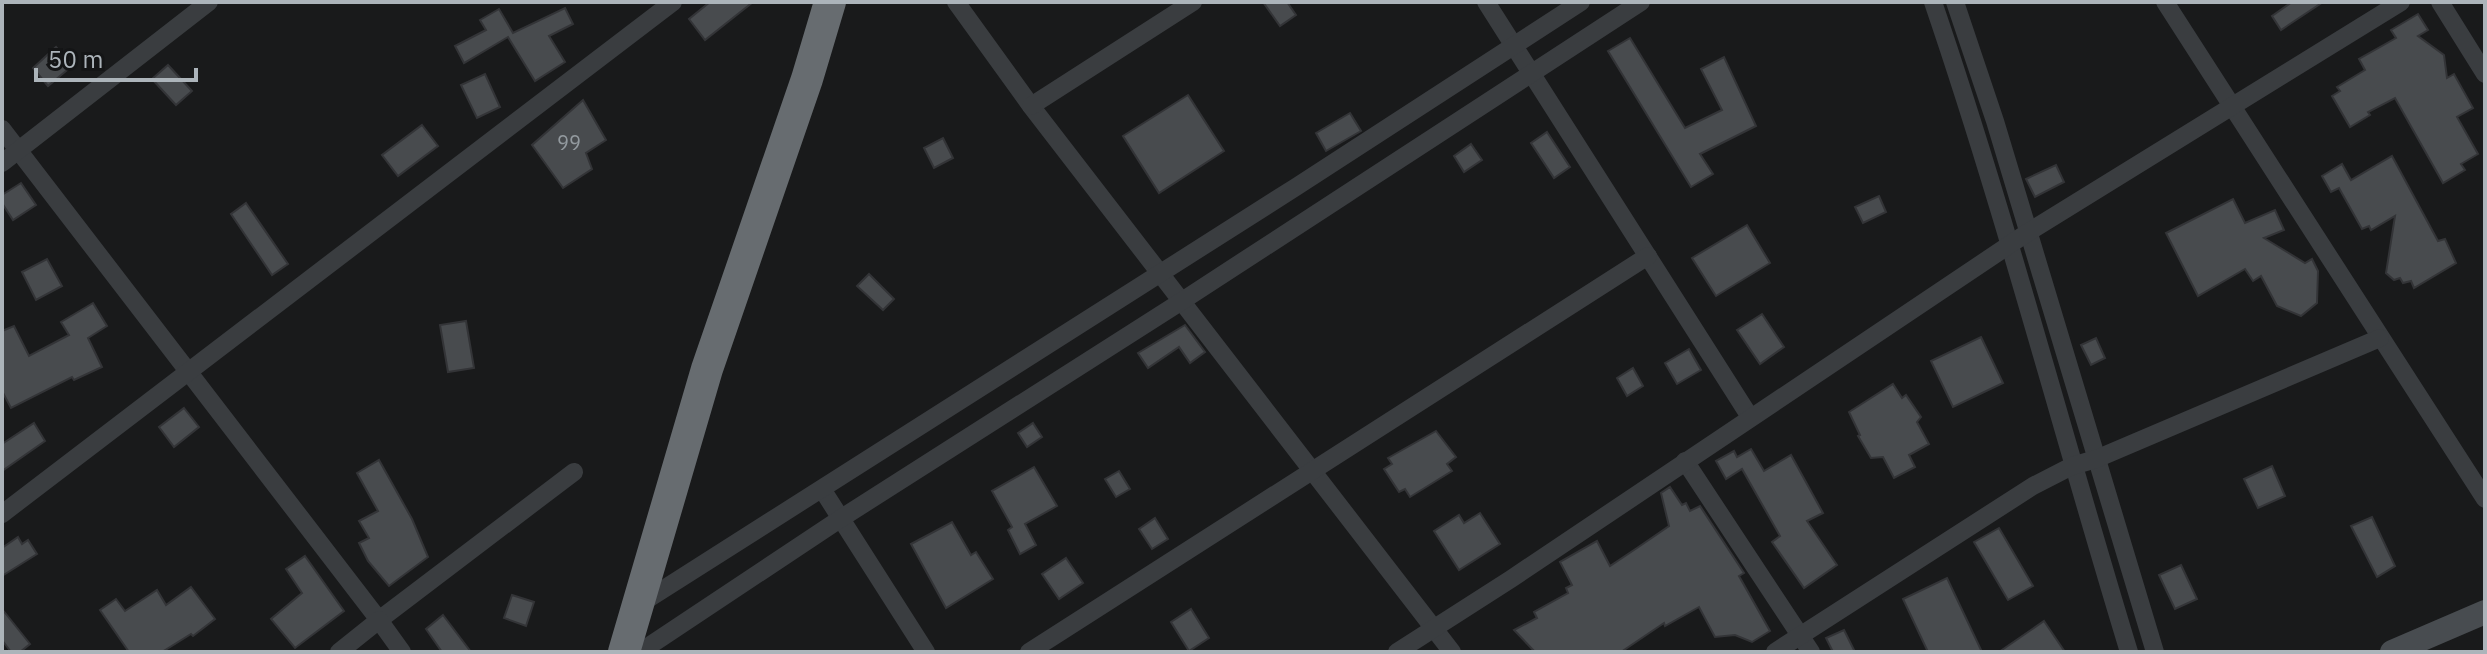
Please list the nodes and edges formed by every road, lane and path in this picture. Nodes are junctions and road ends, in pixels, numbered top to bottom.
1 (209, 2) edge
2 (673, 2) edge
3 (830, 2) edge
4 (956, 2) edge
5 (1193, 2) edge
6 (1486, 2) edge
7 (1581, 2) edge
8 (1641, 2) edge
9 (1933, 2) edge
10 (1955, 2) edge
11 (2165, 2) edge
12 (2401, 2) edge
13 (2440, 2) edge
14 (1513, 45) junction
15 (1531, 72) junction
16 (2485, 74) edge
17 (1031, 106) junction
18 (2233, 108) junction
19 (2, 129) edge
20 (18, 150) junction
21 (2, 163) edge
22 (2027, 233) junction
23 (2010, 245) junction
24 (1648, 256) junction
25 (1160, 272) junction
26 (1182, 301) junction
27 (2380, 338) junction
28 (189, 371) junction
29 (1750, 417) junction
30 (2096, 459) junction
31 (1685, 461) junction
32 (2072, 466) junction
33 (574, 472) dead end
34 (1313, 472) junction
35 (2483, 488) edge
36 (822, 489) junction
37 (2, 514) edge
38 (840, 519) junction
39 (637, 606) junction
40 (2485, 612) edge
41 (379, 620) junction
42 (1434, 629) junction
43 (1801, 635) junction
44 (339, 652) edge
45 (402, 652) edge
46 (624, 652) edge
47 (640, 652) edge
48 (926, 652) edge
49 (1029, 652) edge
50 (1397, 652) edge
51 (1452, 652) edge
52 (1775, 652) edge
53 (1811, 652) edge
54 (2129, 652) edge
55 (2155, 652) edge
56 (2392, 652) edge

1 - 20 street
2 - 28 street
3 - 39 highway
4 - 17 street
5 - 17 street
6 - 14 street
7 - 14 street
8 - 15 street
9 - 23 street
10 - 22 street
11 - 18 street
12 - 18 street
13 - 16 street
14 - 15 street
14 - 25 street
15 - 24 street
15 - 26 street
17 - 25 street
18 - 22 street
18 - 27 street
19 - 20 street
20 - 21 street
20 - 28 street
22 - 23 street
22 - 30 street
23 - 29 street
23 - 32 street
24 - 29 street
24 - 34 street
25 - 26 street
25 - 36 street
26 - 34 street
26 - 38 street
27 - 30 street
27 - 35 street
28 - 37 street
28 - 41 street
29 - 31 street
30 - 32 street
30 - 55 street
31 - 42 street
31 - 43 street
32 - 43 street
32 - 54 street
33 - 41 street
34 - 42 street
34 - 49 street
36 - 38 street
36 - 39 street
38 - 47 street
38 - 48 street
39 - 46 highway
40 - 56 main road
41 - 44 street
41 - 45 street
42 - 50 street
42 - 51 street
43 - 52 street
43 - 53 street

